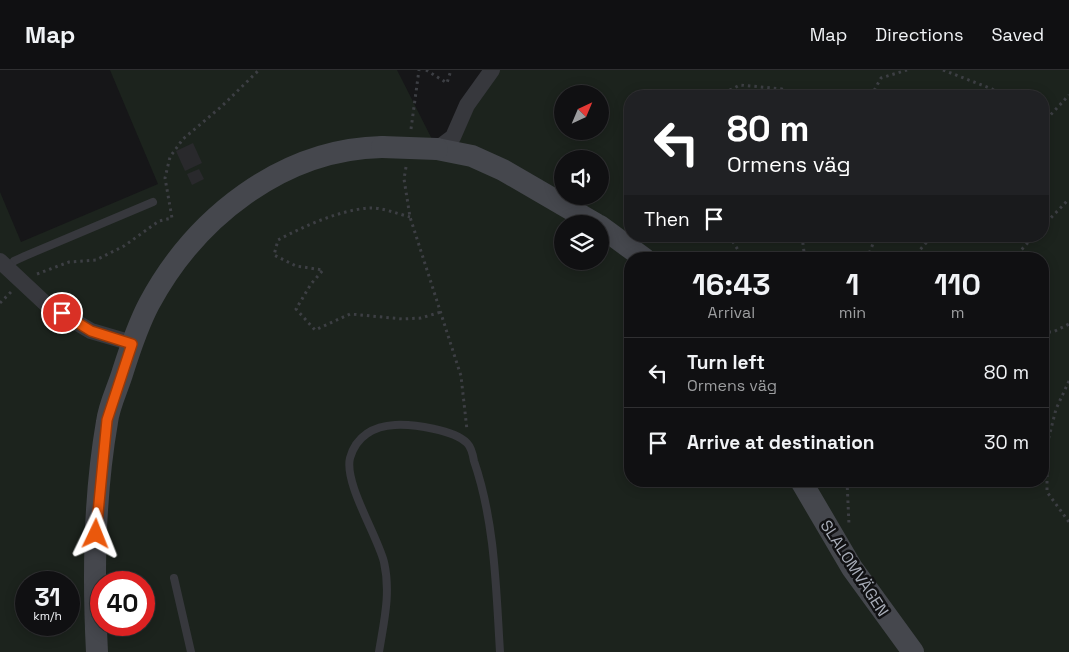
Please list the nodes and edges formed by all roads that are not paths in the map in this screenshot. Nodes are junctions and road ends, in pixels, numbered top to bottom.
1 (492, 70) edge
2 (437, 149) junction
3 (153, 202) dead end
4 (580, 215) edge
5 (609, 233) edge
6 (635, 252) edge
7 (3, 269) edge
8 (132, 344) junction
9 (805, 487) edge
10 (174, 578) dead end
11 (97, 652) edge
12 (191, 652) edge
13 (379, 652) edge
14 (500, 652) edge
15 (913, 652) edge

1 - 2 street
2 - 4 street
2 - 8 street, bridge
3 - 7 lane
5 - 6 street
7 - 8 street
8 - 11 street
9 - 15 street, SLALOMVÄGEN
10 - 12 lane
13 - 14 lane

